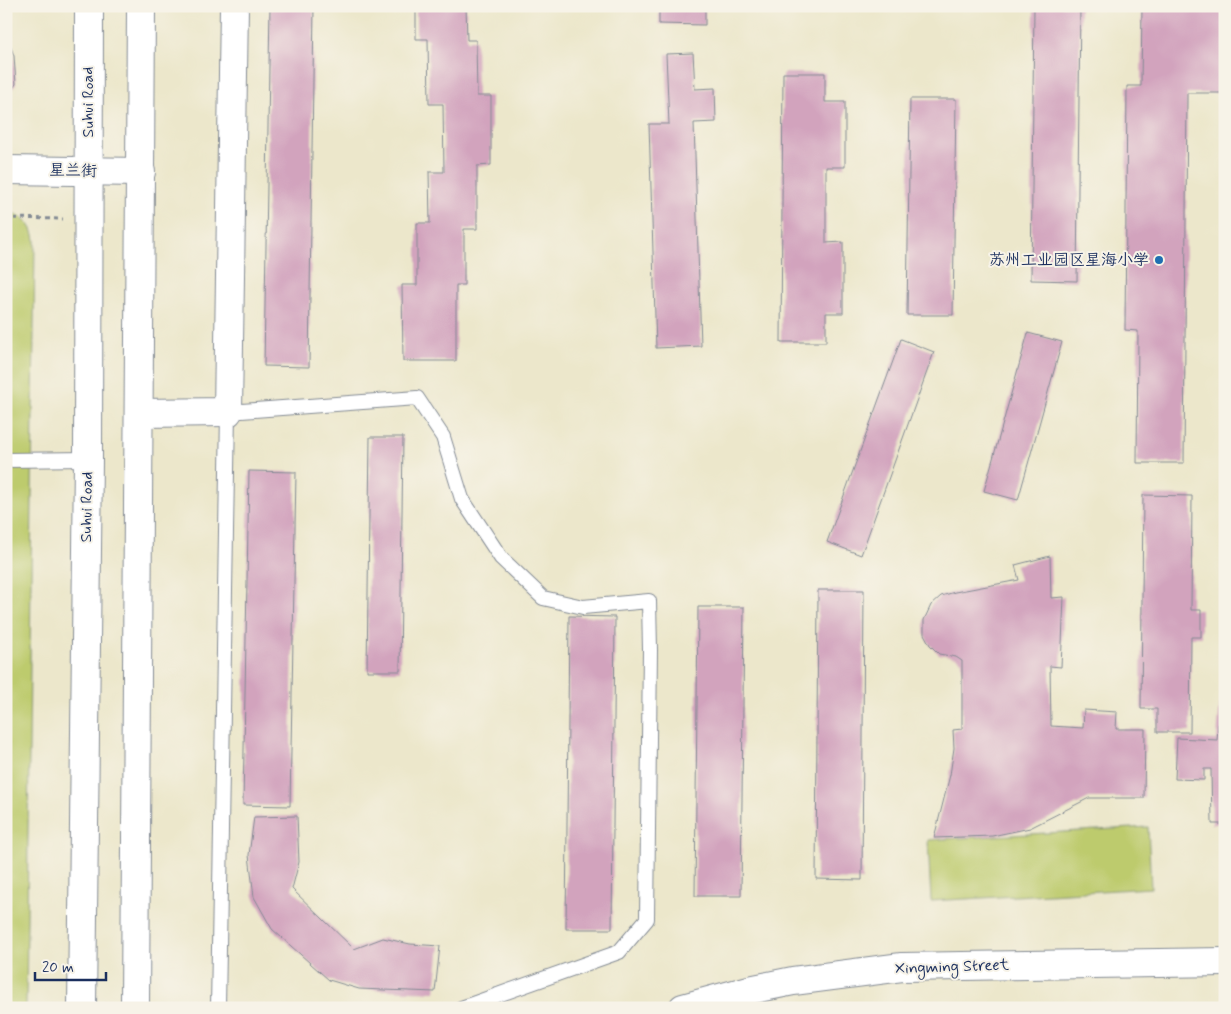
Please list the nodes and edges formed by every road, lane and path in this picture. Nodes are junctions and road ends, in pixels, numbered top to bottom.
1 (89, 6) edge
2 (142, 6) edge
3 (234, 6) edge
4 (6, 170) edge
5 (87, 171) junction
6 (141, 172) junction
7 (6, 218) edge
8 (88, 220) junction
9 (139, 412) junction
10 (228, 412) junction
11 (88, 459) junction
12 (6, 460) edge
13 (1225, 962) edge
14 (82, 1008) edge
15 (135, 1008) edge
16 (218, 1008) edge
17 (461, 1008) edge
18 (683, 1008) edge

1 - 5 main road, Suhui Road
2 - 6 main road
3 - 10 main road
4 - 5 main road, 星兰街
5 - 6 main road, 星兰街
5 - 8 main road, Suhui Road
6 - 9 main road
7 - 8 path
8 - 11 main road, Suhui Road
9 - 10 main road
9 - 15 main road
10 - 16 lane
10 - 17 lane
11 - 12 lane
11 - 14 main road, Suhui Road
13 - 18 main road, Xingming Street

